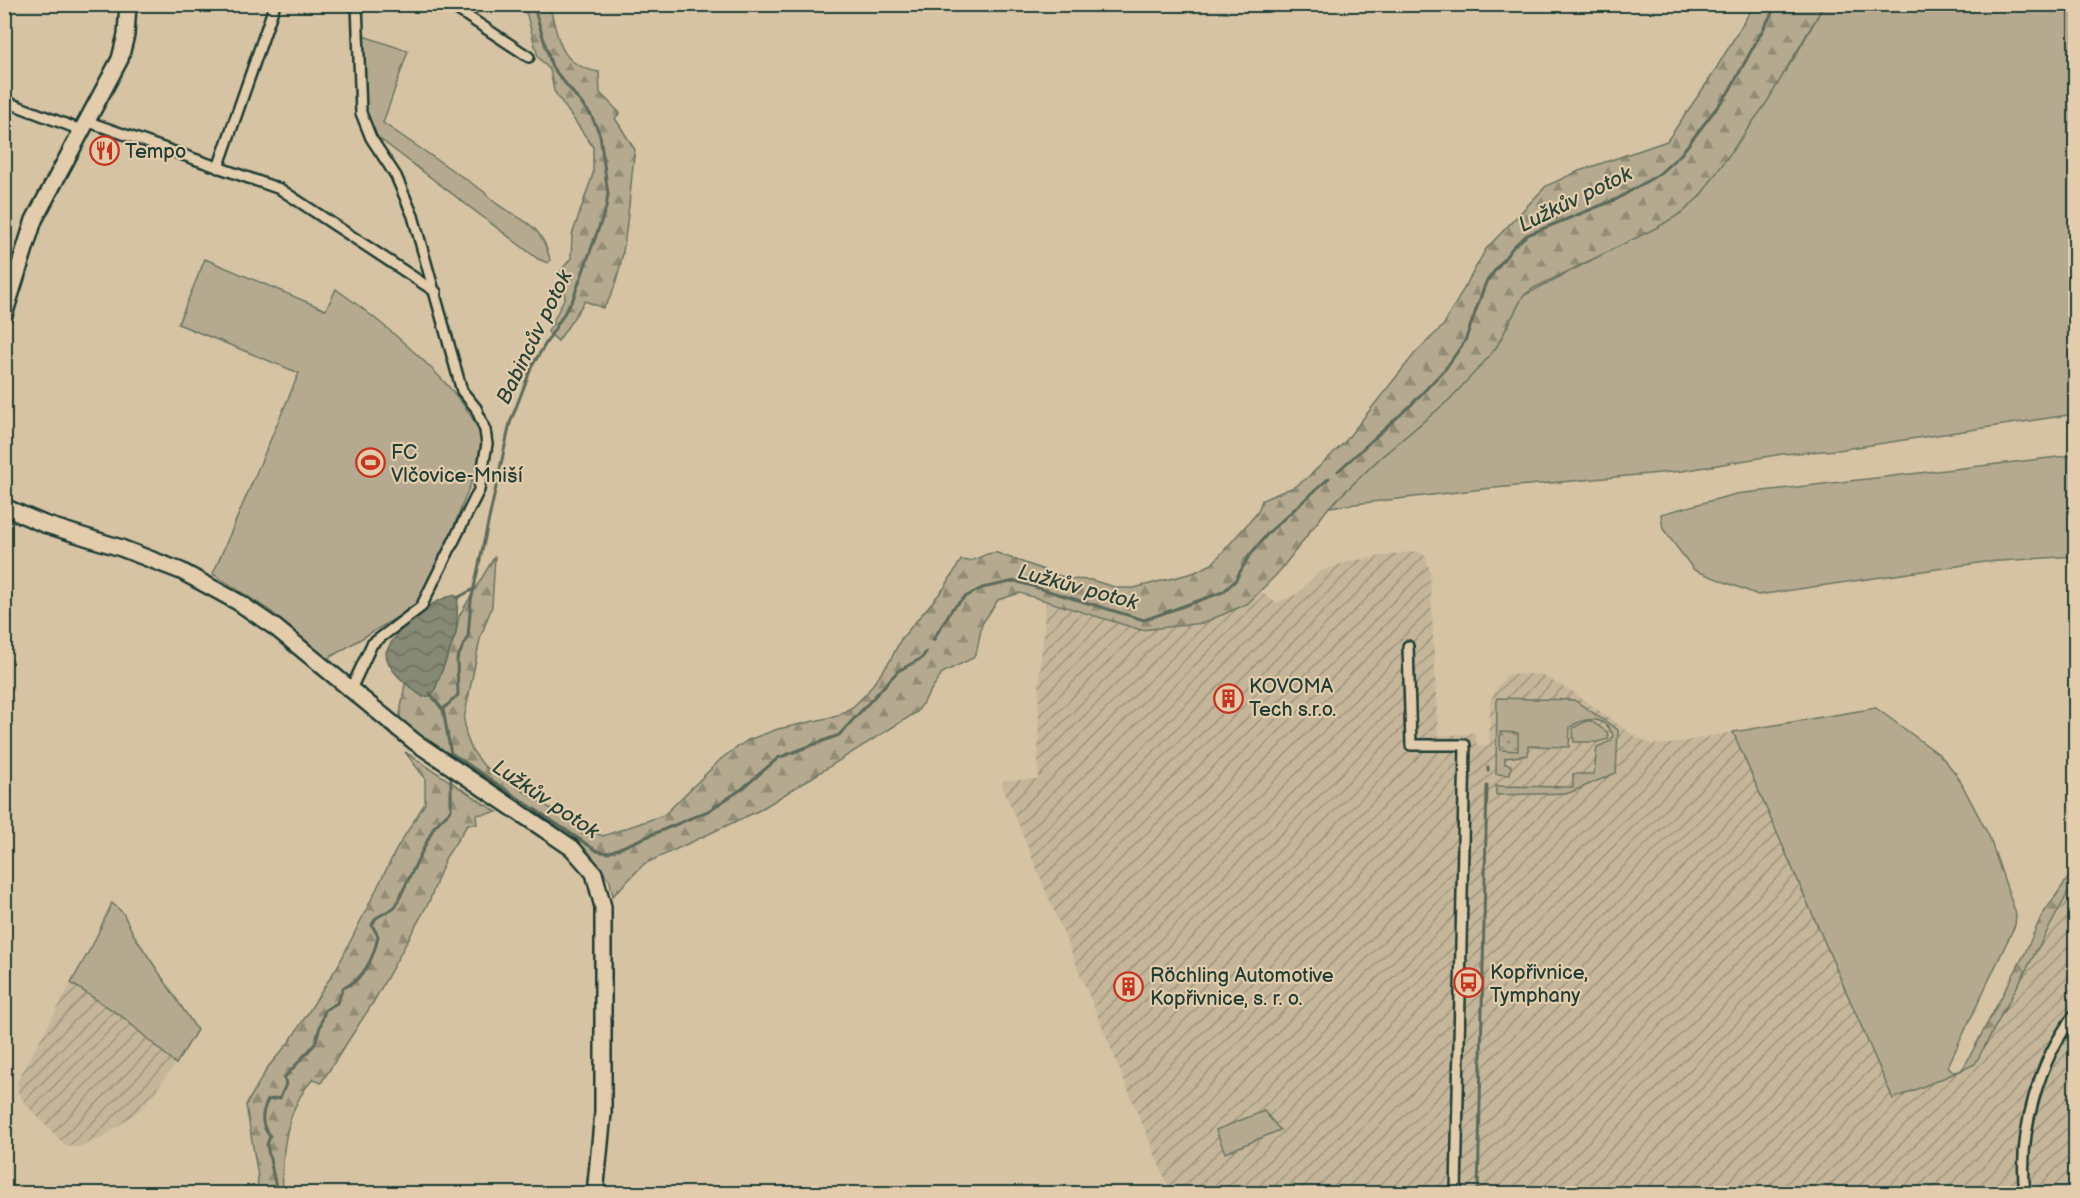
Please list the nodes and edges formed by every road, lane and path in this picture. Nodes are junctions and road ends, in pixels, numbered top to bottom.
1 (128, 4) edge
2 (275, 4) edge
3 (357, 4) edge
4 (449, 4) edge
5 (529, 57) dead end
6 (4, 101) edge
7 (84, 125) junction
8 (218, 168) junction
9 (436, 292) junction
10 (4, 315) edge
11 (4, 507) edge
12 (1408, 646) dead end
13 (350, 691) junction
14 (1453, 915) dead end
15 (1461, 924) junction
16 (2076, 1013) edge
17 (596, 1194) edge
18 (1456, 1194) edge
19 (2025, 1194) edge

1 - 7 main road
2 - 8 street
3 - 9 street
4 - 5 street
6 - 7 street
7 - 8 street
7 - 10 main road
8 - 9 street
9 - 13 street
11 - 13 main road
12 - 15 street
13 - 17 main road
14 - 15 street
15 - 18 street
16 - 19 street

